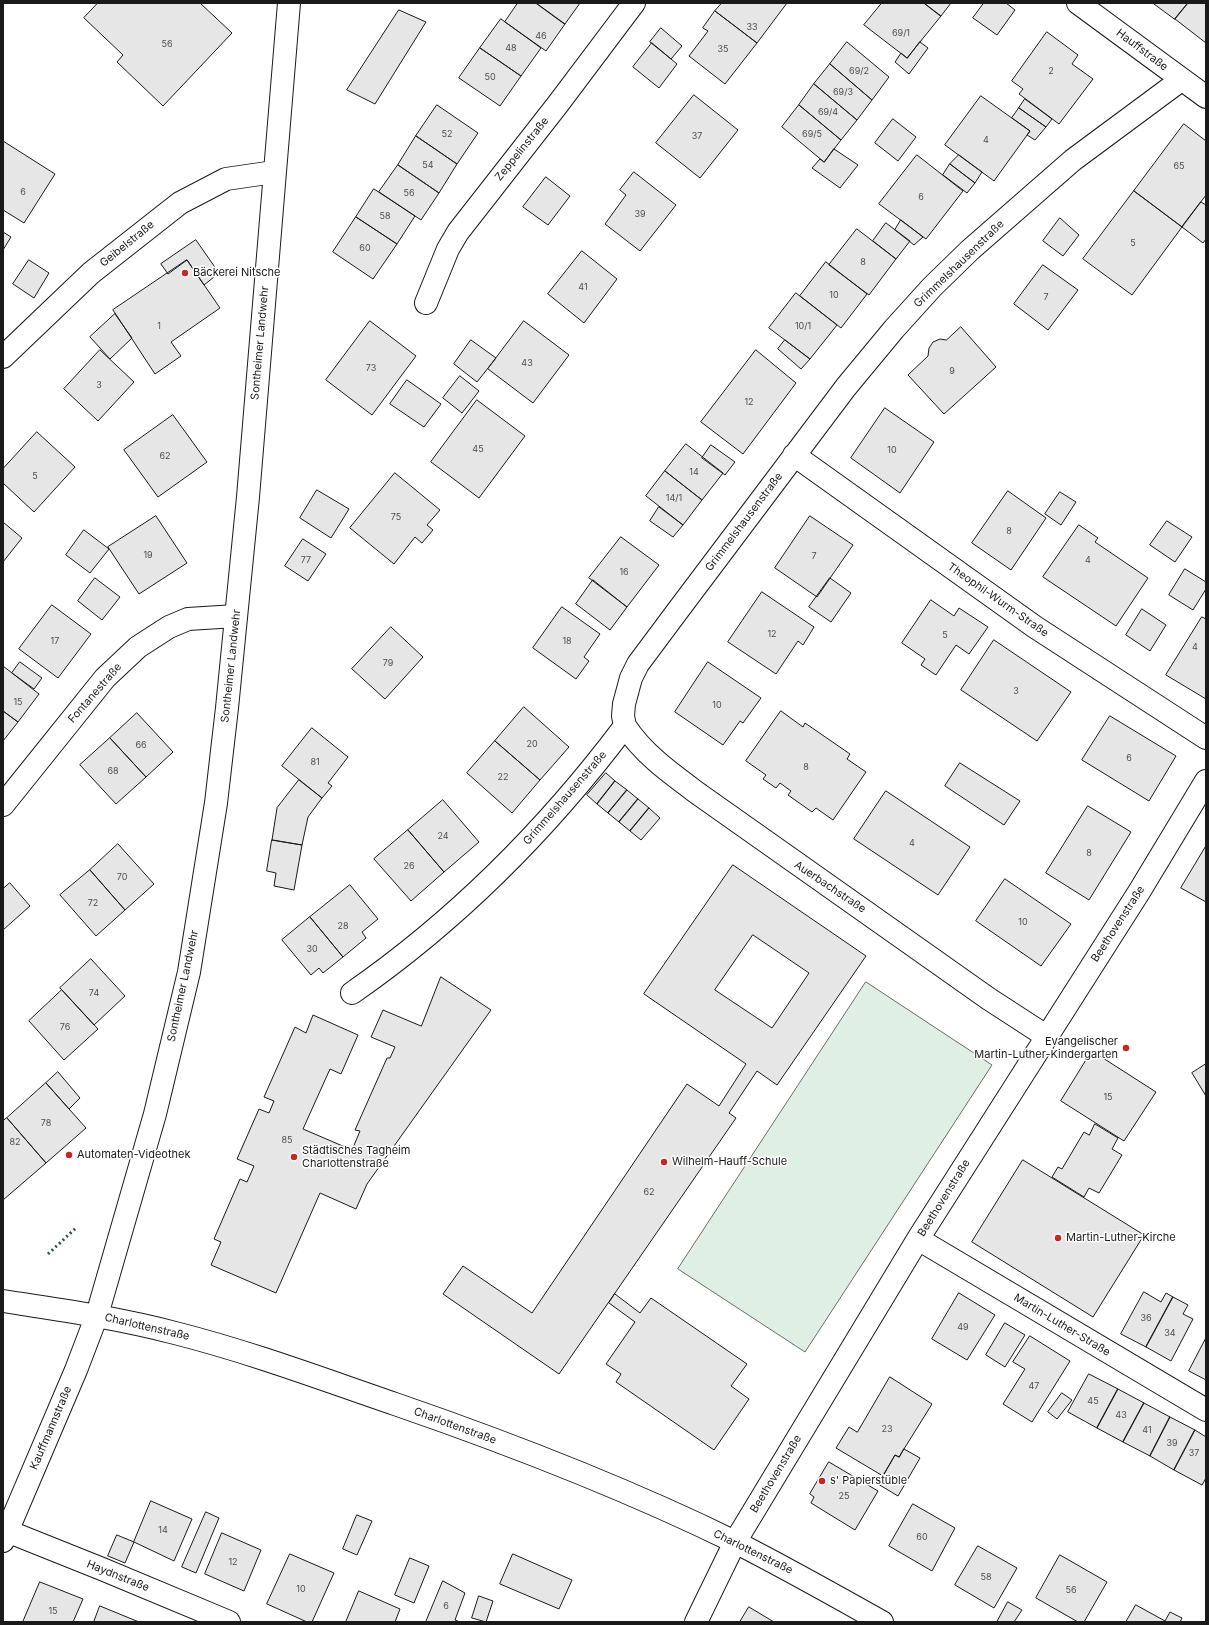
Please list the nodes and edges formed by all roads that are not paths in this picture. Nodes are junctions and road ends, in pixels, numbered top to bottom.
1 (289, 3) edge
2 (634, 3) edge
3 (1078, 3) edge
4 (1181, 80) junction
5 (1206, 97) edge
6 (274, 172) junction
7 (426, 303) dead end
8 (3, 357) edge
9 (794, 455) junction
10 (236, 616) junction
11 (625, 726) junction
12 (1206, 738) edge
13 (1206, 781) edge
14 (3, 805) edge
15 (352, 993) dead end
16 (1046, 1036) junction
17 (918, 1239) junction
18 (3, 1301) edge
19 (97, 1316) junction
20 (1206, 1410) edge
21 (5, 1536) edge
22 (735, 1542) junction
23 (229, 1622) edge
24 (696, 1622) edge
25 (882, 1622) edge

1 - 6 street, Sontheimer Landwehr
2 - 7 street, Zeppelinstraße
3 - 4 street, Hauffstraße
4 - 5 street, Hauffstraße
4 - 9 street, Grimmelshausenstraße
6 - 8 street, Geibelstraße
6 - 10 street, Sontheimer Landwehr
9 - 11 street, Grimmelshausenstraße
9 - 12 street, Theophil-Wurm-Straße
10 - 14 street, Fontanestraße
10 - 19 street, Sontheimer Landwehr
11 - 15 street, Grimmelshausenstraße
11 - 16 street, Auerbachstraße
13 - 16 street, Beethovenstraße
16 - 17 street, Beethovenstraße
17 - 20 street, Martin-Luther-Straße
17 - 22 street, Beethovenstraße
18 - 19 street, Charlottenstraße
19 - 21 street, Kauffmannstraße
19 - 22 street, Charlottenstraße
21 - 23 street, Haydnstraße
22 - 24 street, Beethovenstraße
22 - 25 street, Charlottenstraße

